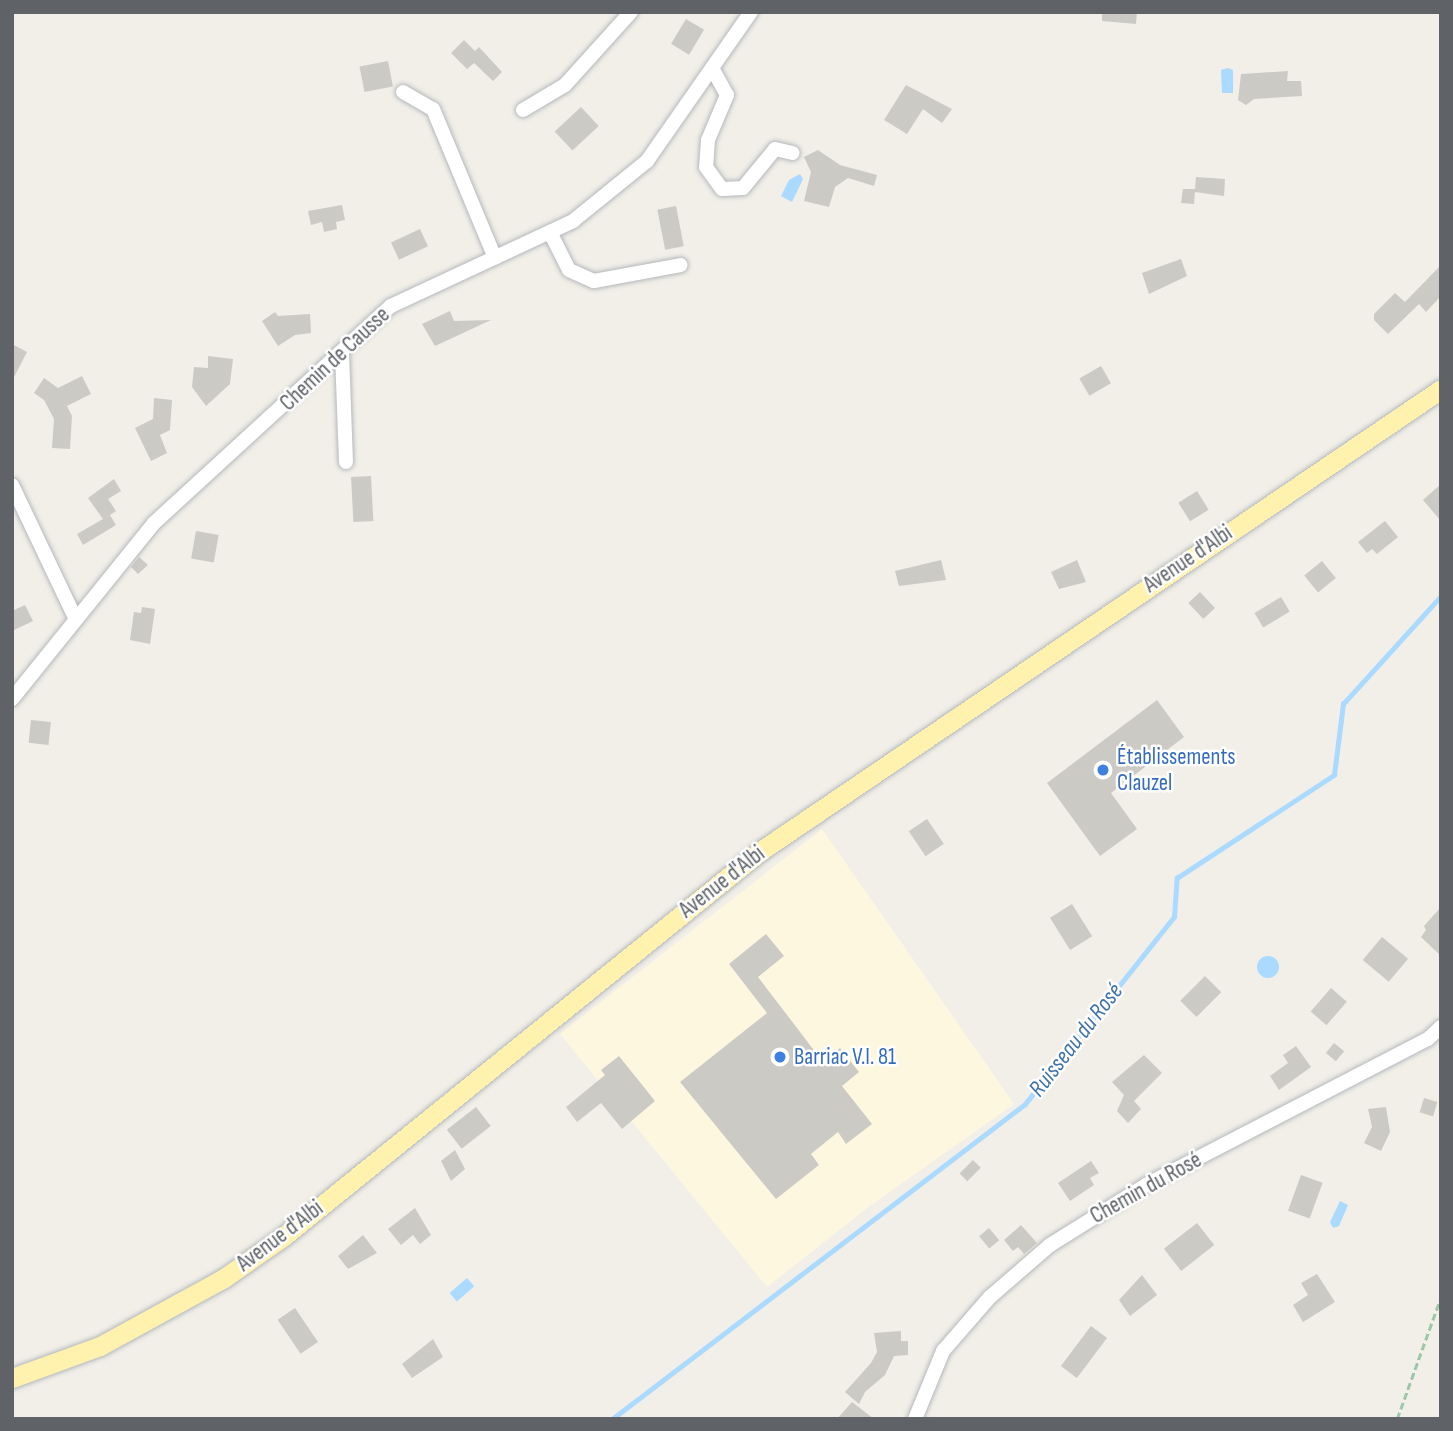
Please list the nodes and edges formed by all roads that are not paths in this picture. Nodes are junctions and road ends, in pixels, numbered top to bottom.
1 (631, 12) edge
2 (751, 12) edge
3 (712, 68) junction
4 (403, 92) dead end
5 (523, 110) dead end
6 (793, 153) dead end
7 (551, 232) junction
8 (495, 258) junction
9 (681, 265) dead end
10 (342, 352) junction
11 (1441, 389) edge
12 (346, 462) dead end
13 (12, 485) edge
14 (76, 620) junction
15 (12, 699) edge
16 (1441, 1027) edge
17 (12, 1378) edge
18 (915, 1419) edge

1 - 5 street
2 - 3 street, Chemin de Causse
3 - 6 street
3 - 7 street, Chemin de Causse
4 - 8 street
7 - 8 street, Chemin de Causse
7 - 9 street
8 - 10 street, Chemin de Causse
10 - 12 street
10 - 14 street, Chemin de Causse
11 - 17 main road, Avenue d'Albi
13 - 14 street
14 - 15 street, Chemin de Causse
16 - 18 street, Chemin du Rosé

